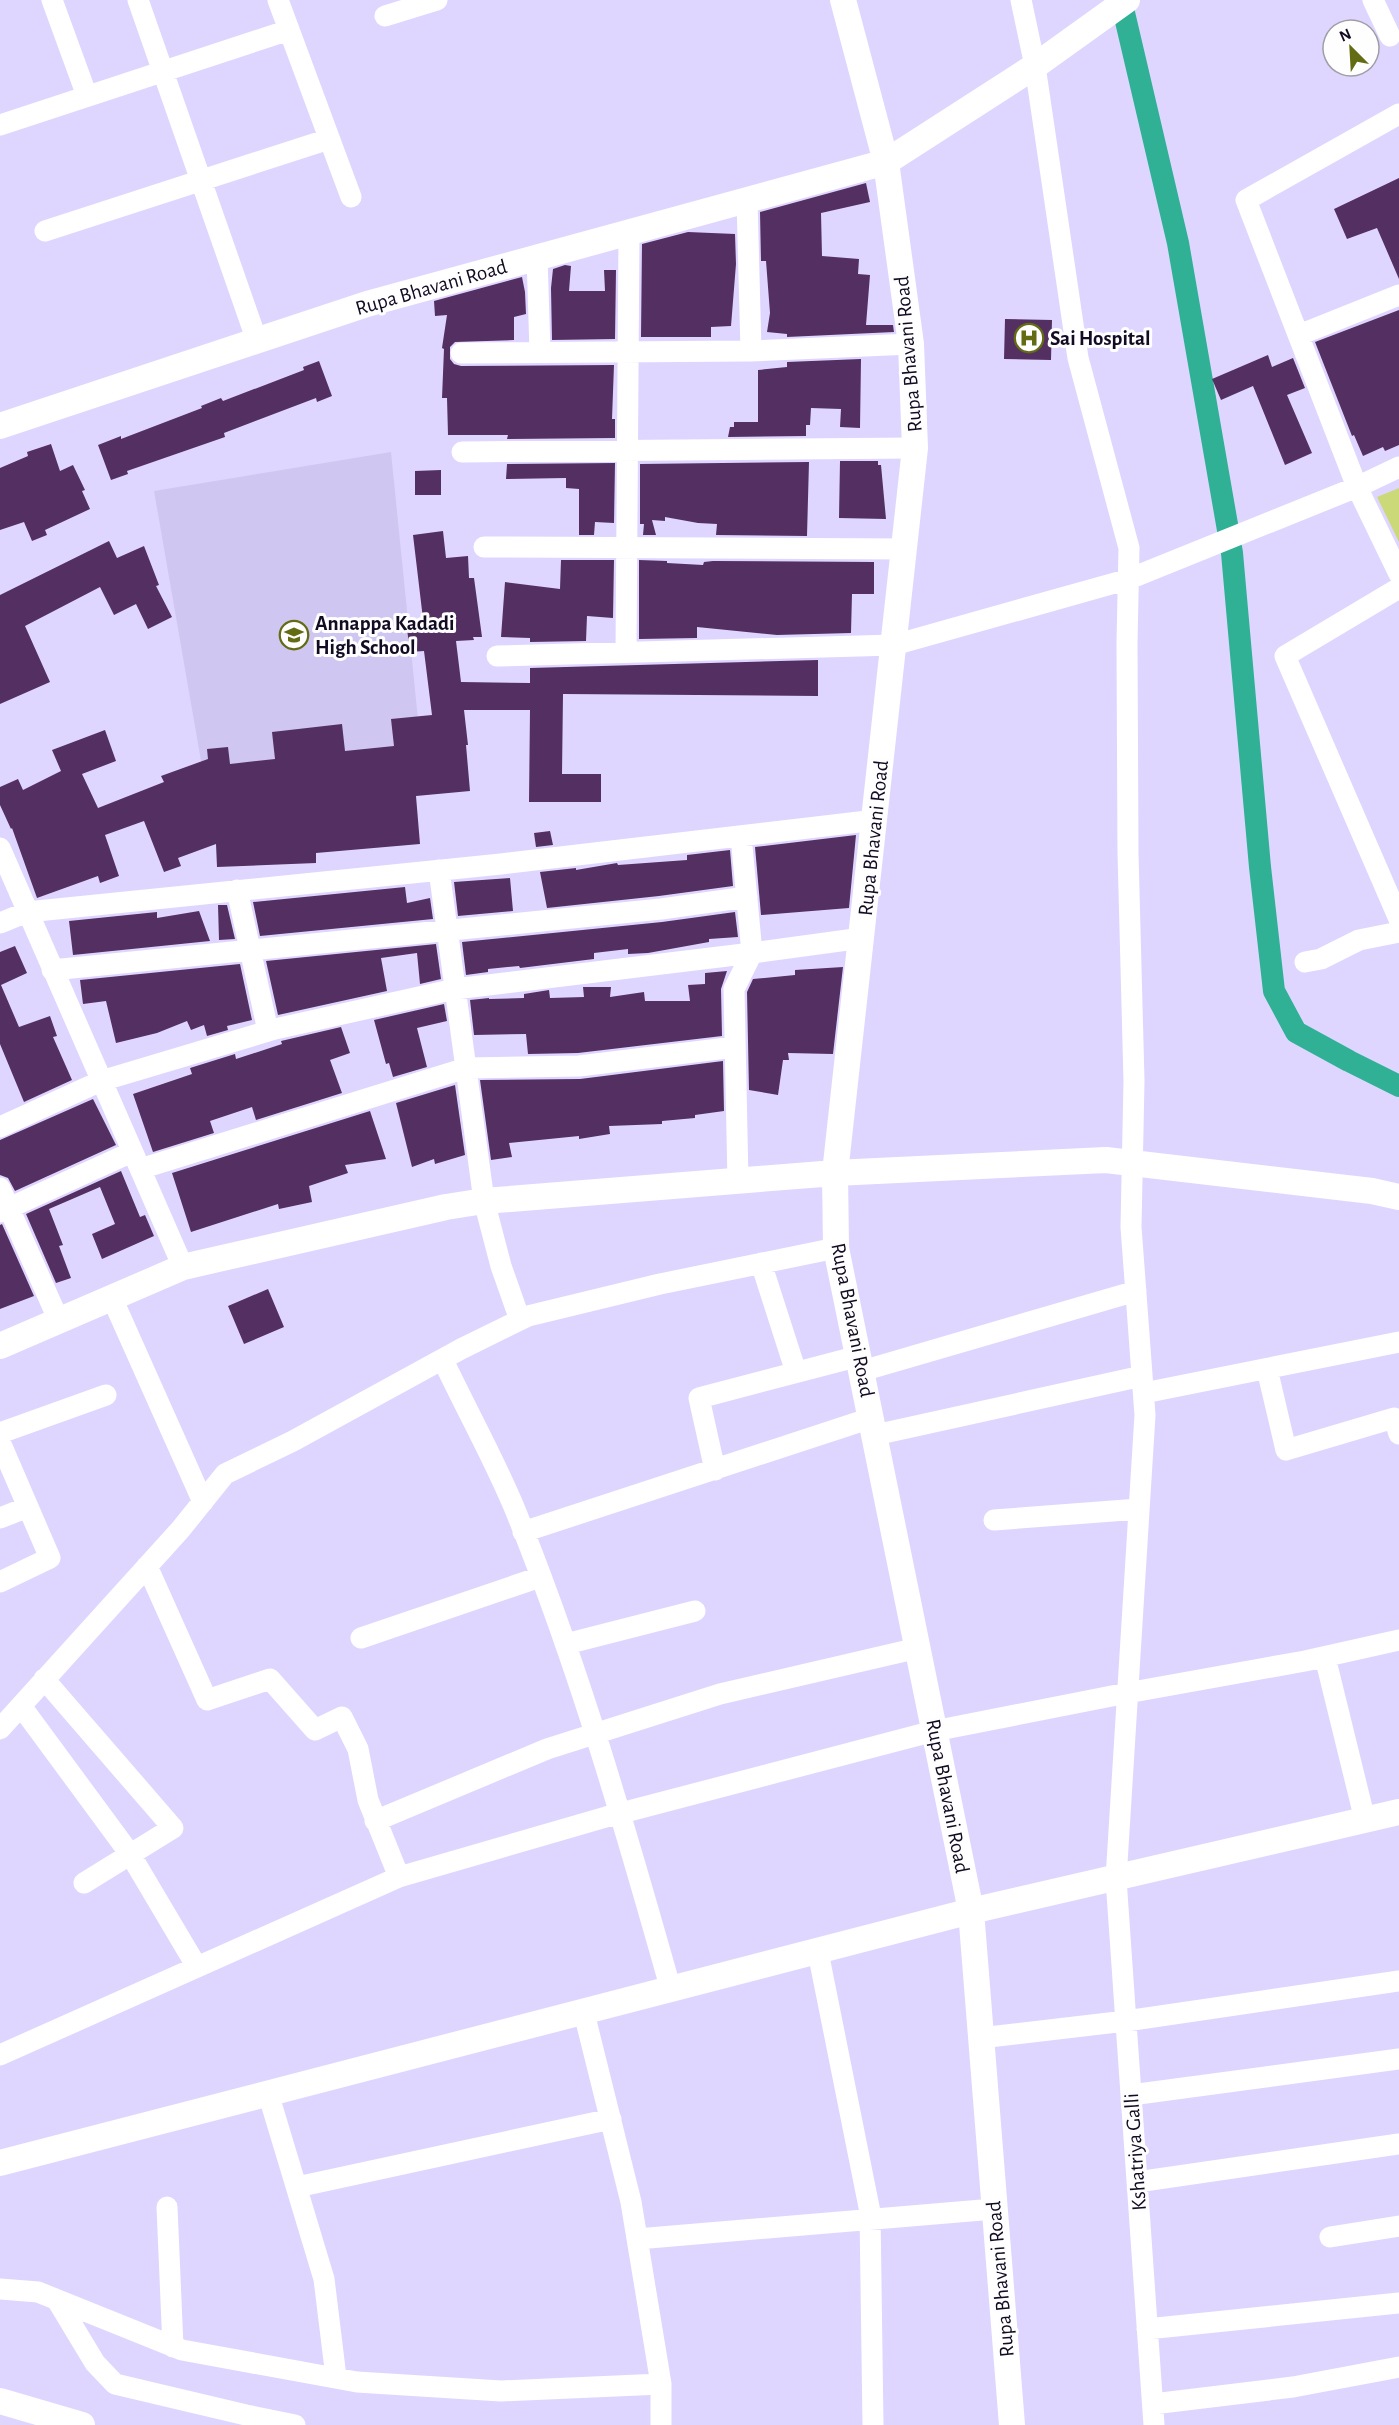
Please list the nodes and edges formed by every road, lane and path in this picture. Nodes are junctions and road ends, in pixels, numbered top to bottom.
1 (52, 0) edge
2 (138, 0) edge
3 (278, 0) edge
4 (437, 0) edge
5 (843, 0) edge
6 (1021, 0) edge
7 (1373, 0) edge
8 (1118, 7) edge
9 (385, 16) dead end
10 (289, 30) junction
11 (1389, 36) dead end
12 (1035, 66) junction
13 (163, 72) junction
14 (87, 96) junction
15 (1399, 114) edge
16 (0, 125) edge
17 (329, 139) junction
18 (886, 162) junction
19 (201, 180) junction
20 (351, 196) dead end
21 (747, 200) junction
22 (45, 231) dead end
23 (629, 232) junction
24 (537, 257) junction
25 (1399, 295) edge
26 (1299, 335) junction
27 (257, 340) junction
28 (911, 344) junction
29 (752, 351) junction
30 (540, 352) junction
31 (628, 352) junction
32 (461, 353) dead end
33 (0, 426) edge
34 (915, 448) junction
35 (628, 450) junction
36 (462, 452) dead end
37 (1399, 467) edge
38 (1357, 487) junction
39 (484, 547) dead end
40 (627, 547) junction
41 (905, 549) junction
42 (1399, 574) edge
43 (1129, 579) junction
44 (1399, 588) edge
45 (894, 645) junction
46 (626, 652) junction
47 (497, 656) dead end
48 (876, 820) junction
49 (741, 836) junction
50 (0, 848) edge
51 (439, 870) junction
52 (237, 890) junction
53 (747, 897) junction
54 (27, 912) junction
55 (1399, 919) edge
56 (0, 923) edge
57 (447, 929) junction
58 (1399, 932) edge
59 (862, 938) junction
60 (250, 950) junction
61 (752, 953) junction
62 (1305, 962) dead end
63 (52, 970) junction
64 (455, 990) junction
65 (268, 1032) junction
66 (735, 1047) junction
67 (466, 1068) junction
68 (101, 1081) junction
69 (0, 1127) edge
70 (136, 1160) junction
71 (1131, 1164) junction
72 (835, 1173) junction
73 (738, 1180) junction
74 (0, 1188) edge
75 (1399, 1197) edge
76 (484, 1201) junction
77 (4, 1210) edge
78 (836, 1248) junction
79 (761, 1263) junction
80 (183, 1268) junction
81 (1136, 1291) junction
82 (112, 1298) junction
83 (520, 1320) junction
84 (59, 1321) junction
85 (1399, 1342) edge
86 (0, 1346) edge
87 (442, 1360) junction
88 (860, 1364) junction
89 (1267, 1369) junction
90 (796, 1372) junction
91 (1143, 1385) junction
92 (106, 1395) dead end
93 (873, 1427) junction
94 (0, 1433) edge
95 (1399, 1434) edge
96 (0, 1442) edge
97 (715, 1470) junction
98 (203, 1502) junction
99 (28, 1507) junction
100 (1139, 1509) junction
101 (0, 1518) edge
102 (994, 1520) dead end
103 (523, 1532) junction
104 (147, 1566) junction
105 (540, 1577) junction
106 (0, 1582) edge
107 (695, 1611) dead end
108 (361, 1638) dead end
109 (1399, 1640) edge
110 (566, 1644) junction
111 (918, 1648) junction
112 (1325, 1657) junction
113 (44, 1679) junction
114 (1127, 1693) junction
115 (21, 1706) junction
116 (0, 1729) edge
117 (934, 1731) junction
118 (595, 1734) junction
119 (1399, 1812) edge
120 (620, 1813) junction
121 (1365, 1820) junction
122 (375, 1821) junction
123 (130, 1854) junction
124 (399, 1877) junction
125 (1116, 1879) junction
126 (84, 1883) dead end
127 (970, 1911) junction
128 (818, 1952) junction
129 (197, 1967) junction
130 (1399, 1981) edge
131 (671, 1990) junction
132 (584, 2013) junction
133 (1126, 2021) junction
134 (980, 2038) junction
135 (0, 2055) edge
136 (1399, 2059) edge
137 (268, 2093) junction
138 (1131, 2095) junction
139 (611, 2119) junction
140 (1399, 2144) edge
141 (0, 2163) edge
142 (1137, 2182) junction
143 (297, 2187) junction
144 (167, 2207) dead end
145 (994, 2209) junction
146 (870, 2219) junction
147 (1399, 2226) edge
148 (1330, 2237) dead end
149 (637, 2239) junction
150 (0, 2289) edge
151 (57, 2300) junction
152 (1399, 2303) edge
153 (1148, 2329) junction
154 (173, 2347) junction
155 (1399, 2367) edge
156 (336, 2378) junction
157 (661, 2384) junction
158 (0, 2401) edge
159 (1153, 2404) junction
160 (82, 2425) edge
161 (295, 2425) edge
162 (661, 2425) edge
163 (873, 2425) edge
164 (1012, 2425) edge
165 (1154, 2425) edge

1 - 14 street
2 - 13 street
3 - 10 street
4 - 9 street
5 - 18 street
6 - 12 street, Kshatriya Galli
7 - 11 street
8 - 12 street
10 - 13 street
10 - 17 street
12 - 18 street
12 - 43 street, Kshatriya Galli
13 - 14 street
13 - 19 street
14 - 16 street
15 - 26 street
17 - 19 street
17 - 20 street
18 - 21 street, Rupa Bhavani Road
18 - 28 street, Rupa Bhavani Road
19 - 22 street
19 - 27 street
21 - 23 street, Rupa Bhavani Road
21 - 29 street
23 - 24 street, Rupa Bhavani Road
23 - 31 street
24 - 27 street, Rupa Bhavani Road
24 - 30 street
25 - 26 street
26 - 38 street
27 - 33 street, Rupa Bhavani Road
28 - 29 street
28 - 34 street, Rupa Bhavani Road
29 - 31 street
30 - 31 street
30 - 32 street
31 - 35 street
34 - 35 street
34 - 41 street, Rupa Bhavani Road
35 - 36 street
35 - 40 street
37 - 38 street
38 - 42 street
38 - 43 street
39 - 40 street
40 - 41 street
40 - 46 street
41 - 45 street, Rupa Bhavani Road
43 - 45 street
43 - 71 street, Kshatriya Galli
44 - 55 street
45 - 46 street
45 - 48 street, Rupa Bhavani Road
46 - 47 street
48 - 49 street
48 - 59 street, Rupa Bhavani Road
49 - 51 street
49 - 53 street
50 - 54 street
51 - 52 street
51 - 57 street
52 - 54 street
52 - 60 street
53 - 57 street
53 - 61 street
54 - 56 street
54 - 63 street
57 - 60 street
57 - 64 street
58 - 62 street
59 - 61 street
59 - 72 street, Rupa Bhavani Road
60 - 63 street
60 - 65 street
61 - 64 street
61 - 66 street
63 - 68 street
64 - 65 street
64 - 67 street
65 - 68 street
66 - 67 street
66 - 73 street
67 - 70 street
67 - 76 street
68 - 69 street
68 - 70 street
70 - 77 street
70 - 80 street
71 - 72 street
71 - 75 street
71 - 81 street, Kshatriya Galli
72 - 73 street
72 - 78 street, Rupa Bhavani Road
73 - 76 street
74 - 77 street
76 - 80 street
76 - 83 street
77 - 84 street
78 - 79 street
78 - 88 street, Rupa Bhavani Road
79 - 83 street
79 - 90 street
80 - 82 street
81 - 88 street
81 - 91 street, Kshatriya Galli
82 - 84 street
82 - 98 street
83 - 87 street
84 - 86 street
85 - 89 street
87 - 98 street
87 - 103 street
88 - 90 street
88 - 93 street, Rupa Bhavani Road
89 - 91 street
89 - 95 street
90 - 97 street
91 - 93 street
91 - 100 street, Kshatriya Galli
92 - 94 street
93 - 97 street
93 - 111 street, Rupa Bhavani Road
96 - 99 street
97 - 103 street
98 - 104 street
99 - 101 street
99 - 106 street
100 - 102 street
100 - 114 street, Kshatriya Galli
103 - 105 street
104 - 113 street
104 - 122 street
105 - 108 street
105 - 110 street
107 - 110 street
109 - 112 street
110 - 118 street
111 - 117 street, Rupa Bhavani Road
111 - 118 street
112 - 114 street
112 - 121 street
113 - 115 street
113 - 123 street
114 - 117 street
114 - 125 street, Kshatriya Galli
115 - 116 street
115 - 123 street
117 - 120 street
117 - 127 street, Rupa Bhavani Road
118 - 120 street
118 - 122 street
119 - 121 street
120 - 124 street
120 - 131 street
121 - 125 street
122 - 124 street
123 - 126 street
123 - 129 street
124 - 129 street
125 - 127 street
125 - 133 street, Kshatriya Galli
127 - 128 street
127 - 134 street, Rupa Bhavani Road
128 - 131 street
128 - 146 street
129 - 135 street
130 - 133 street
131 - 132 street
132 - 137 street
132 - 139 street
133 - 134 street
133 - 138 street, Kshatriya Galli
134 - 145 street, Rupa Bhavani Road
136 - 138 street
137 - 141 street
137 - 143 street
138 - 142 street, Kshatriya Galli
139 - 143 street
139 - 149 street
140 - 142 street
142 - 153 street, Kshatriya Galli
143 - 156 street
144 - 154 street
145 - 146 street
145 - 164 street, Rupa Bhavani Road
146 - 149 street
146 - 163 street
147 - 148 street
149 - 157 street
150 - 151 street
151 - 154 street
151 - 161 street
152 - 153 street
153 - 159 street, Kshatriya Galli
154 - 156 street
155 - 159 street
156 - 157 street
157 - 162 street
158 - 160 street
159 - 165 street, Kshatriya Galli

